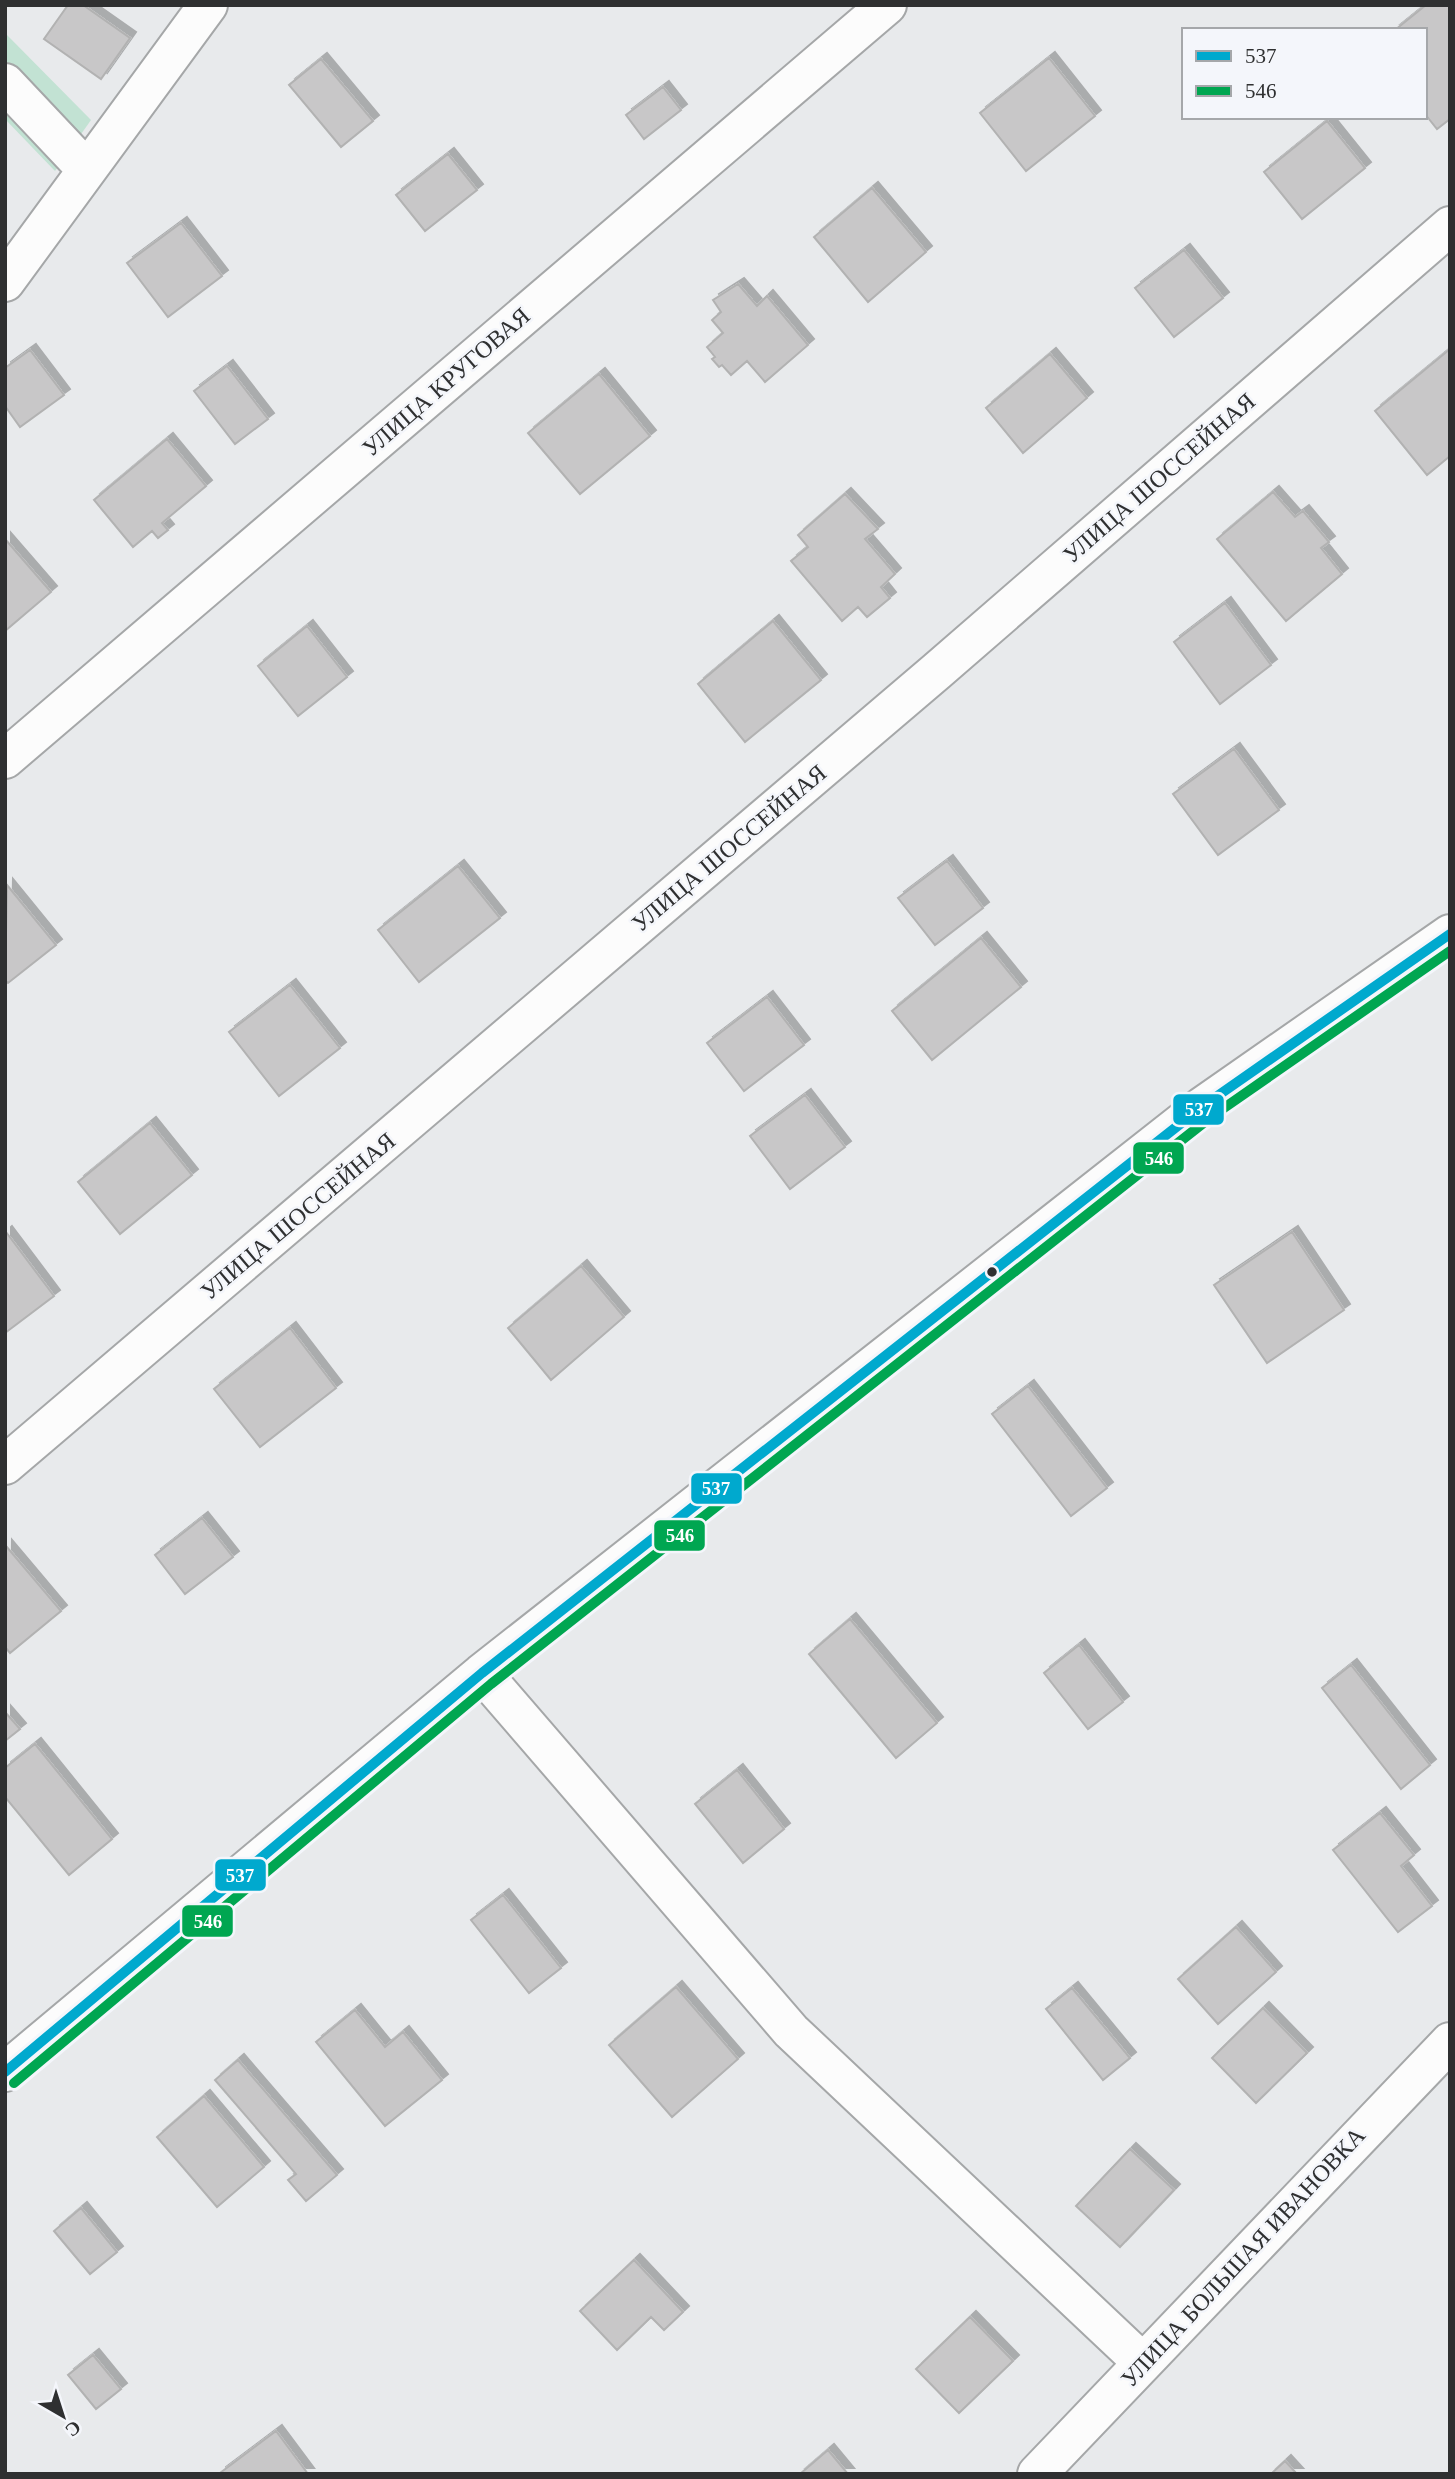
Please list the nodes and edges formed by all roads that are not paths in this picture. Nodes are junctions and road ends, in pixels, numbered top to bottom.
1 (208, 5) edge
2 (887, 5) edge
3 (5, 83) edge
4 (87, 170) junction
5 (1450, 226) edge
6 (5, 282) edge
7 (5, 760) edge
8 (1450, 934) edge
9 (5, 1465) edge
10 (482, 1673) junction
11 (1450, 2042) edge
12 (5, 2072) edge
13 (1143, 2363) junction
14 (1037, 2474) edge

1 - 4 street
2 - 7 street, УЛИЦА КРУГОВАЯ
3 - 4 street
4 - 6 street
5 - 9 street, УЛИЦА ШОССЕЙНАЯ
8 - 10 street
10 - 12 street
10 - 13 street
11 - 13 street, УЛИЦА БОЛЬШАЯ ИВАНОВКА
13 - 14 street, УЛИЦА БОЛЬШАЯ ИВАНОВКА

